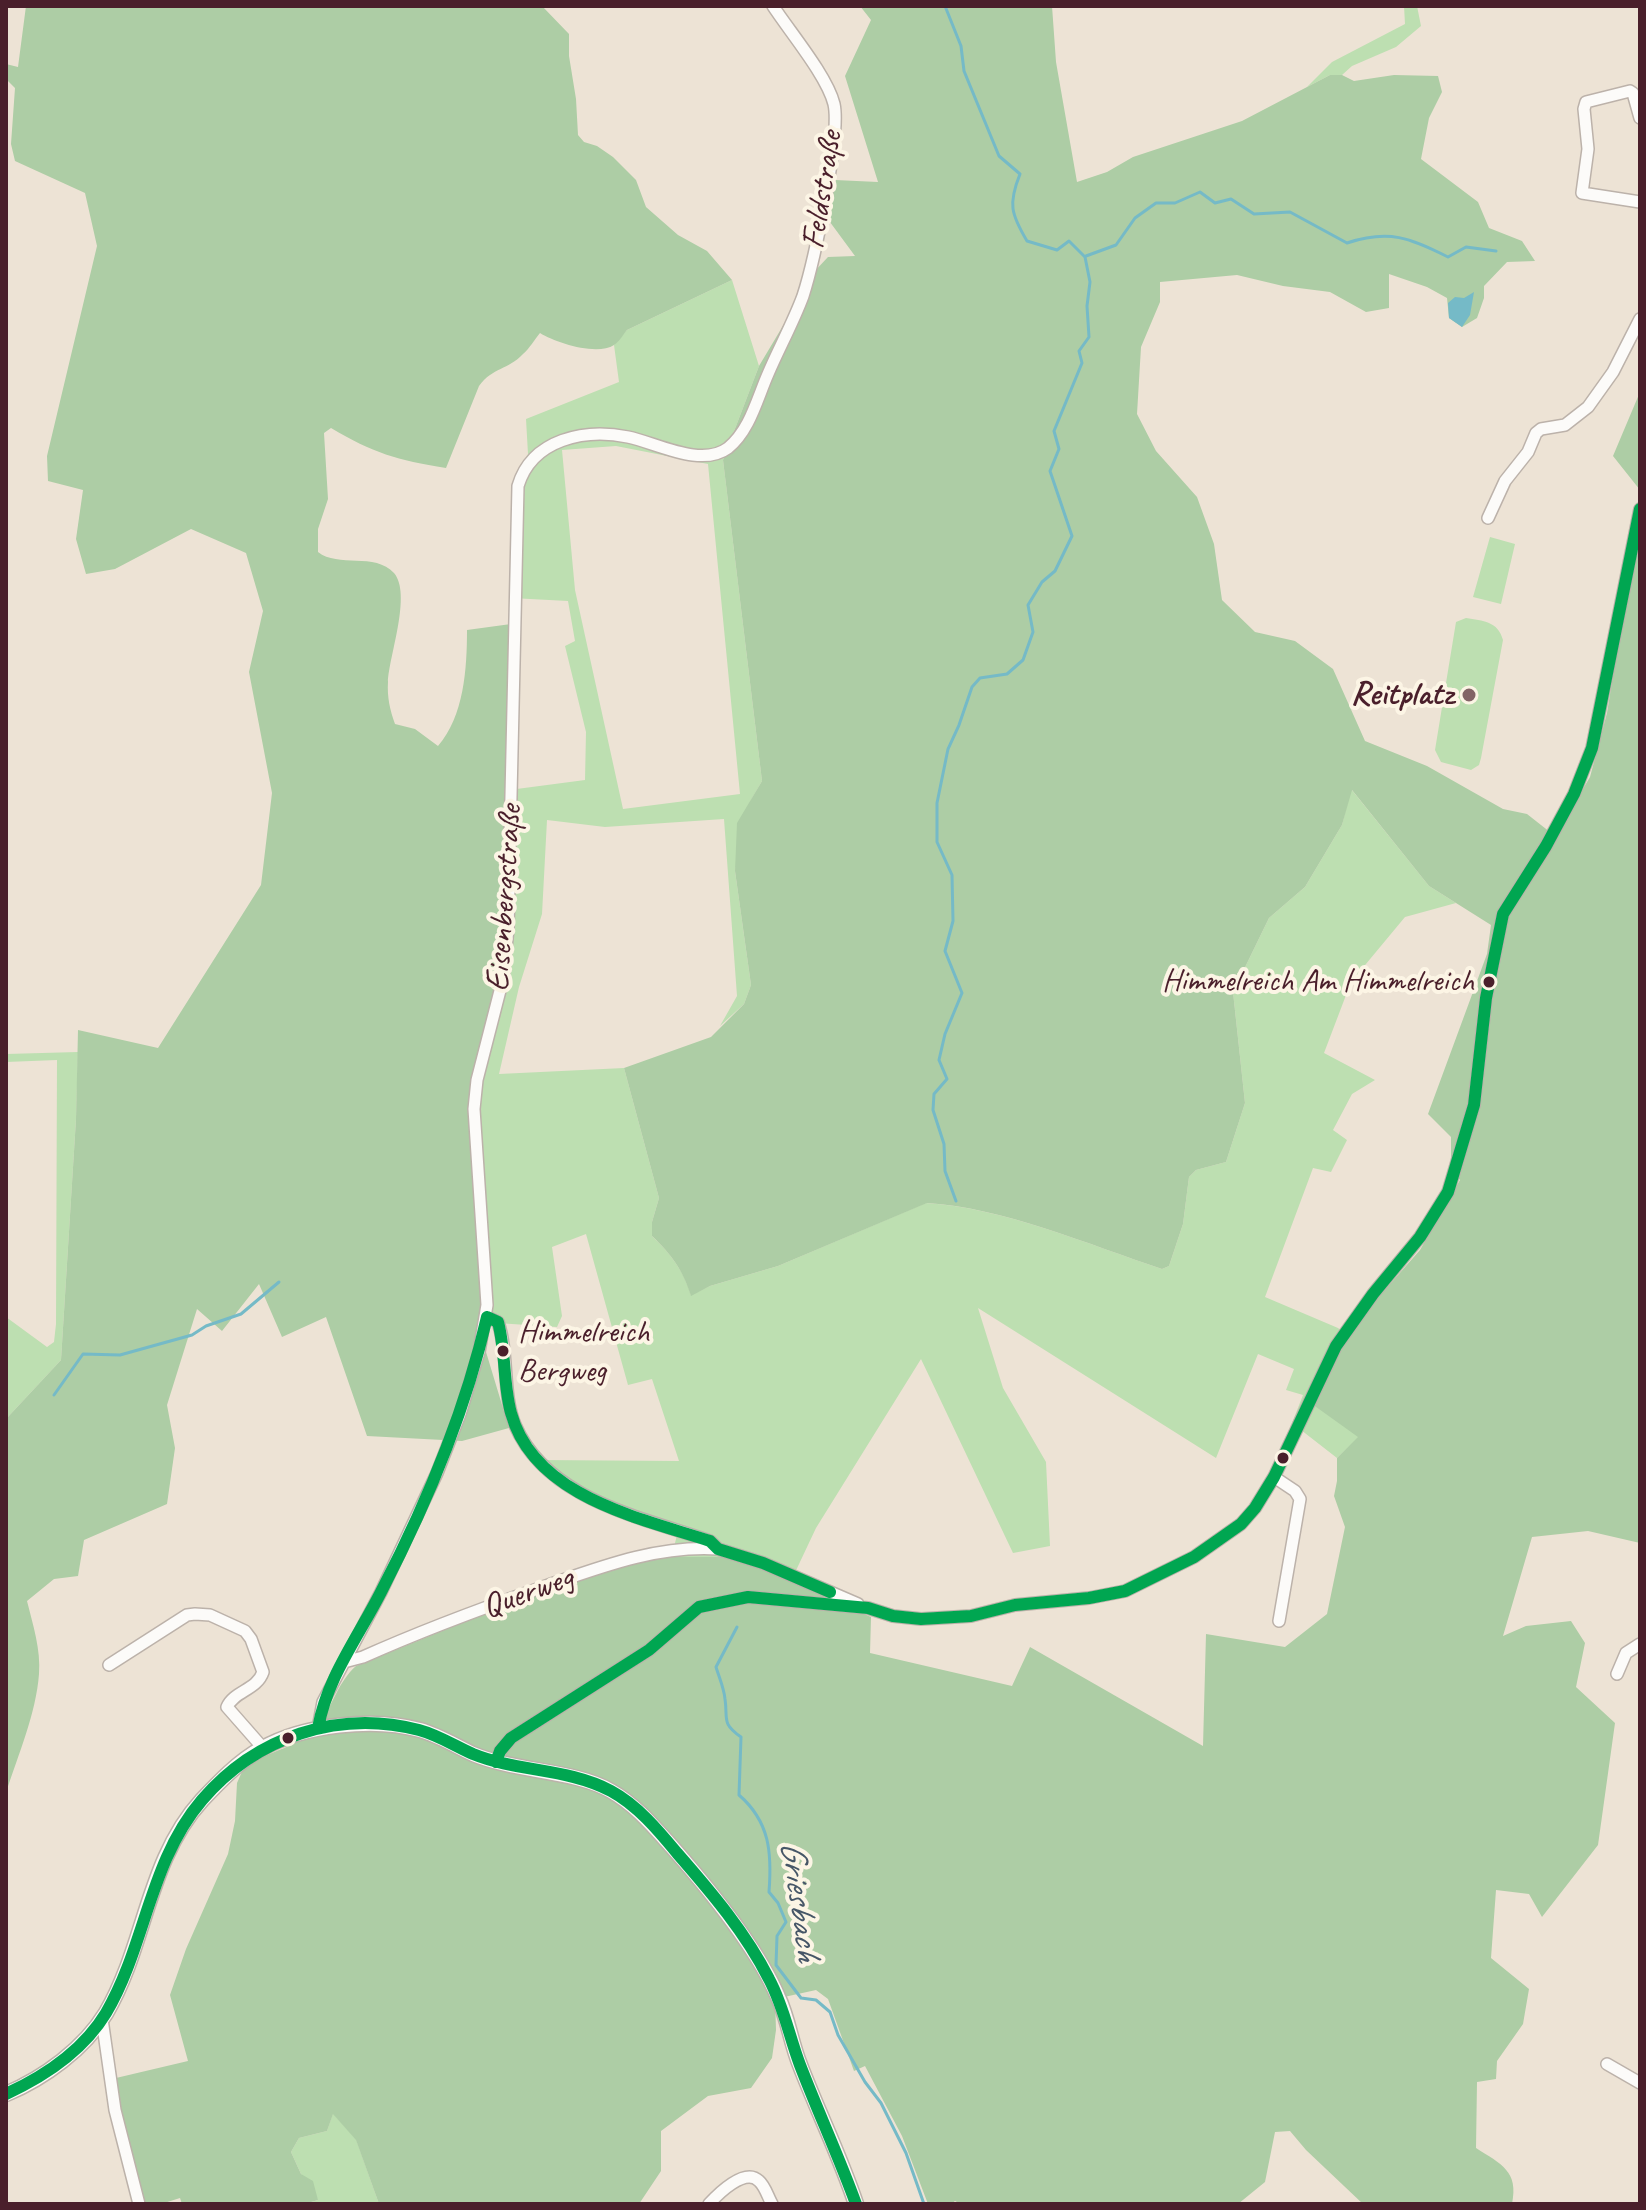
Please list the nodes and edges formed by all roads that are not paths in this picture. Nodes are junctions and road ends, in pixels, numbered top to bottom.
1 (773, 6) edge
2 (1640, 118) edge
3 (1640, 202) edge
4 (803, 294) joint
5 (1640, 319) edge
6 (1640, 509) edge
7 (1488, 518) dead end
8 (487, 1317) junction
9 (1274, 1477) junction
10 (718, 1549) junction
11 (868, 1608) junction
12 (1279, 1621) dead end
13 (1640, 1644) edge
14 (344, 1662) junction
15 (109, 1665) dead end
16 (1617, 1674) dead end
17 (318, 1728) junction
18 (263, 1748) junction
19 (496, 1762) junction
20 (102, 2019) junction
21 (1607, 2064) dead end
22 (1640, 2083) edge
23 (6, 2094) edge
24 (139, 2204) edge
25 (709, 2204) edge
26 (772, 2204) edge
27 (856, 2204) edge

1 - 4 street, Feldstraße
2 - 3 street
4 - 8 street, Eisenbergstraße
5 - 7 street
6 - 9 street
8 - 10 street
8 - 14 street, Eisenbergstraße
9 - 11 street
9 - 12 street
10 - 11 street
10 - 14 street, Querweg
11 - 19 street
13 - 16 street
14 - 17 street, Eisenbergstraße
15 - 18 street
17 - 18 street
17 - 19 street
18 - 20 street
19 - 27 street
20 - 23 street
20 - 24 street
21 - 22 street
25 - 26 street

